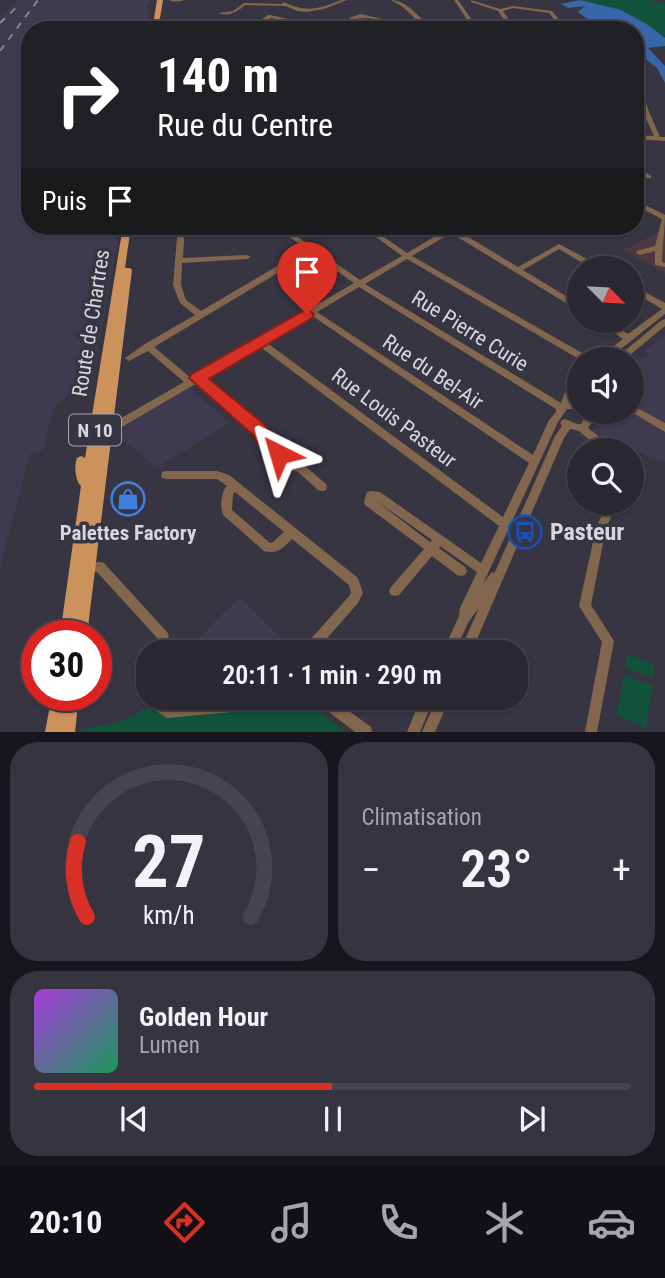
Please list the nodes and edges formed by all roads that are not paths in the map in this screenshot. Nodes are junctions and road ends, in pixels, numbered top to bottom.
1 (162, 0) edge
2 (171, 0) edge
3 (182, 0) edge
4 (345, 0) edge
5 (393, 0) edge
6 (456, 0) edge
7 (240, 1) edge
8 (473, 1) edge
9 (285, 3) edge
10 (500, 10) junction
11 (160, 13) junction
12 (221, 13) dead end
13 (160, 21) edge
14 (161, 21) edge
15 (262, 21) edge
16 (293, 21) edge
17 (347, 21) edge
18 (388, 21) edge
19 (418, 21) edge
20 (471, 21) edge
21 (508, 21) edge
22 (558, 21) edge
23 (644, 107) edge
24 (646, 112) joint
25 (661, 139) edge
26 (644, 173) edge
27 (649, 177) dead end
28 (644, 206) edge
29 (664, 221) edge
30 (126, 235) edge
31 (133, 235) edge
32 (180, 235) edge
33 (290, 235) edge
34 (377, 235) edge
35 (438, 235) edge
36 (460, 235) edge
37 (662, 237) edge
38 (658, 248) junction
39 (310, 250) junction
40 (640, 253) dead end
41 (407, 256) junction
42 (576, 256) edge
43 (247, 257) dead end
44 (179, 261) junction
45 (662, 264) edge
46 (518, 270) junction
47 (665, 272) edge
48 (360, 284) junction
49 (644, 295) edge
50 (567, 301) edge
51 (665, 308) edge
52 (312, 312) junction
53 (200, 315) junction
54 (665, 322) edge
55 (620, 333) edge
56 (628, 338) junction
57 (260, 342) junction
58 (108, 346) junction
59 (148, 346) junction
60 (616, 347) edge
61 (634, 347) edge
62 (567, 348) edge
63 (129, 358) dead end
64 (95, 379) dead end
65 (194, 380) junction
66 (567, 405) edge
67 (567, 408) edge
68 (110, 411) junction
69 (138, 413) junction
70 (644, 415) edge
71 (586, 424) edge
72 (568, 425) joint
73 (581, 428) junction
74 (665, 428) edge
75 (107, 431) junction
76 (594, 438) edge
77 (81, 461) dead end
78 (535, 462) junction
79 (166, 475) dead end
80 (234, 486) junction
81 (323, 487) dead end
82 (85, 505) junction
83 (607, 515) edge
84 (506, 525) junction
85 (292, 532) junction
86 (435, 544) junction
87 (89, 567) junction
88 (500, 570) junction
89 (484, 571) junction
90 (461, 572) dead end
91 (395, 591) dead end
92 (465, 617) junction
93 (69, 620) edge
94 (82, 620) edge
95 (163, 636) dead end
96 (318, 640) edge
97 (454, 640) edge
98 (470, 640) edge
99 (164, 710) edge
100 (189, 710) edge
101 (336, 710) edge
102 (423, 710) edge
103 (438, 710) edge
104 (56, 711) edge
105 (70, 711) edge
106 (53, 732) edge
107 (67, 732) edge
108 (366, 732) edge
109 (413, 732) edge
110 (428, 732) edge
111 (592, 732) edge

1 - 11 main road
2 - 3 street
4 - 9 street
5 - 19 street
6 - 20 street
7 - 9 street
7 - 12 street
8 - 10 street
10 - 21 street
10 - 22 street
11 - 13 main road
11 - 14 main road
15 - 16 street
17 - 18 street
23 - 24 street
24 - 25 street
26 - 27 street
28 - 29 street
29 - 37 street
30 - 58 main road, Route de Chartres / N 10
31 - 68 main road, Route de Chartres / N 10
32 - 44 street
33 - 39 street, Rue Pierre Curie
34 - 41 street
35 - 41 street
36 - 46 street
37 - 38 street
38 - 40 street
38 - 45 street
39 - 48 street, Rue Pierre Curie
39 - 53 street
41 - 48 street
41 - 62 street
42 - 46 street
43 - 44 street
44 - 53 street
45 - 47 street
46 - 50 street
48 - 52 street
48 - 66 street, Rue Pierre Curie
49 - 51 street
51 - 56 street
52 - 57 street
52 - 78 street, Rue du Bel-Air
53 - 59 street
54 - 61 street
55 - 56 street
56 - 60 street
57 - 65 street
57 - 84 street, Rue Louis Pasteur
58 - 64 main road
58 - 82 main road, Route de Chartres / N 10
59 - 63 street
59 - 65 street
65 - 69 street
65 - 81 street
67 - 78 street
68 - 69 street
68 - 75 main road, Route de Chartres / N 10
69 - 75 street
70 - 74 street
71 - 73 street
72 - 73 street
72 - 88 street
73 - 76 street
75 - 87 main road, Route de Chartres / N 10
77 - 82 main road
78 - 84 street
79 - 80 street
80 - 85 street
80 - 85 street
82 - 93 main road, Route de Chartres / N 10
83 - 111 street
84 - 89 street
85 - 96 street
86 - 86 street
86 - 89 street
86 - 90 street
86 - 91 street
87 - 94 main road, Route de Chartres / N 10
87 - 95 street
88 - 92 street
88 - 98 street
89 - 92 street
92 - 97 street
99 - 100 street
101 - 108 street
102 - 109 street
103 - 110 street
104 - 106 main road
105 - 107 main road

